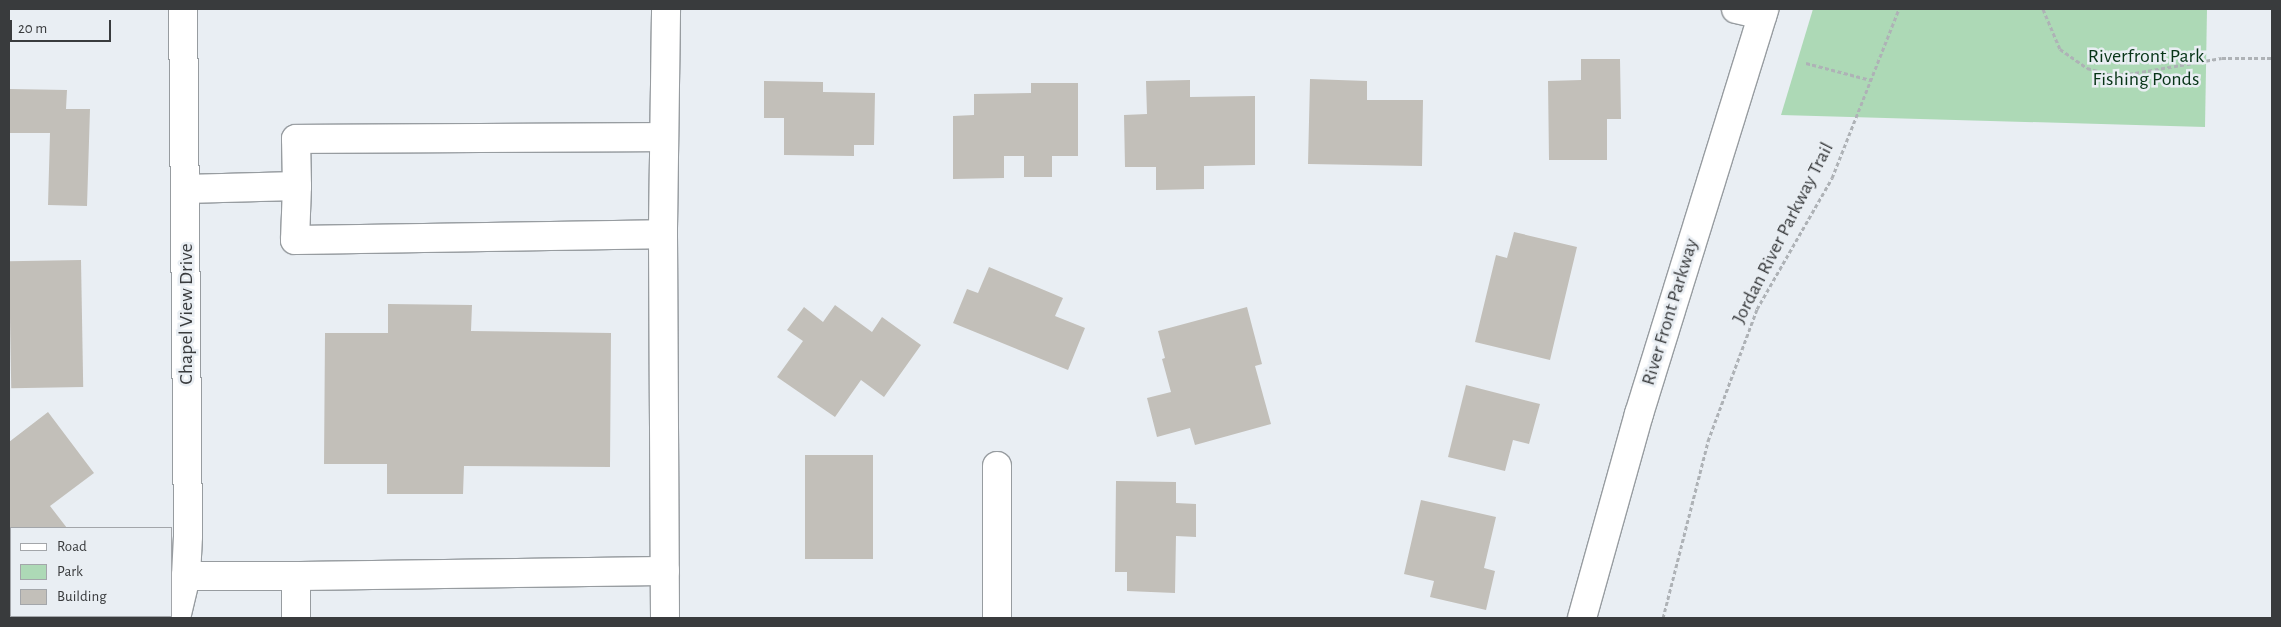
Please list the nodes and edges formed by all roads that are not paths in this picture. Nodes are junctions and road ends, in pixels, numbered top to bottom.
1 (184, 9) edge
2 (666, 9) edge
3 (1736, 9) edge
4 (1763, 12) edge
5 (664, 137) junction
6 (298, 186) junction
7 (185, 188) junction
8 (663, 234) junction
9 (997, 466) dead end
10 (665, 571) junction
11 (186, 576) junction
12 (296, 576) junction
13 (176, 618) edge
14 (296, 618) edge
15 (665, 618) edge
16 (997, 618) edge
17 (1582, 618) edge

1 - 7 street, Chapel View Drive
2 - 5 street
3 - 4 street
4 - 17 street, River Front Parkway
5 - 6 street
5 - 8 street
6 - 7 street
6 - 8 street
7 - 11 street, Chapel View Drive
8 - 10 street
9 - 16 street
10 - 12 street
10 - 15 street
11 - 12 street
11 - 13 street, Chapel View Drive
12 - 14 street

